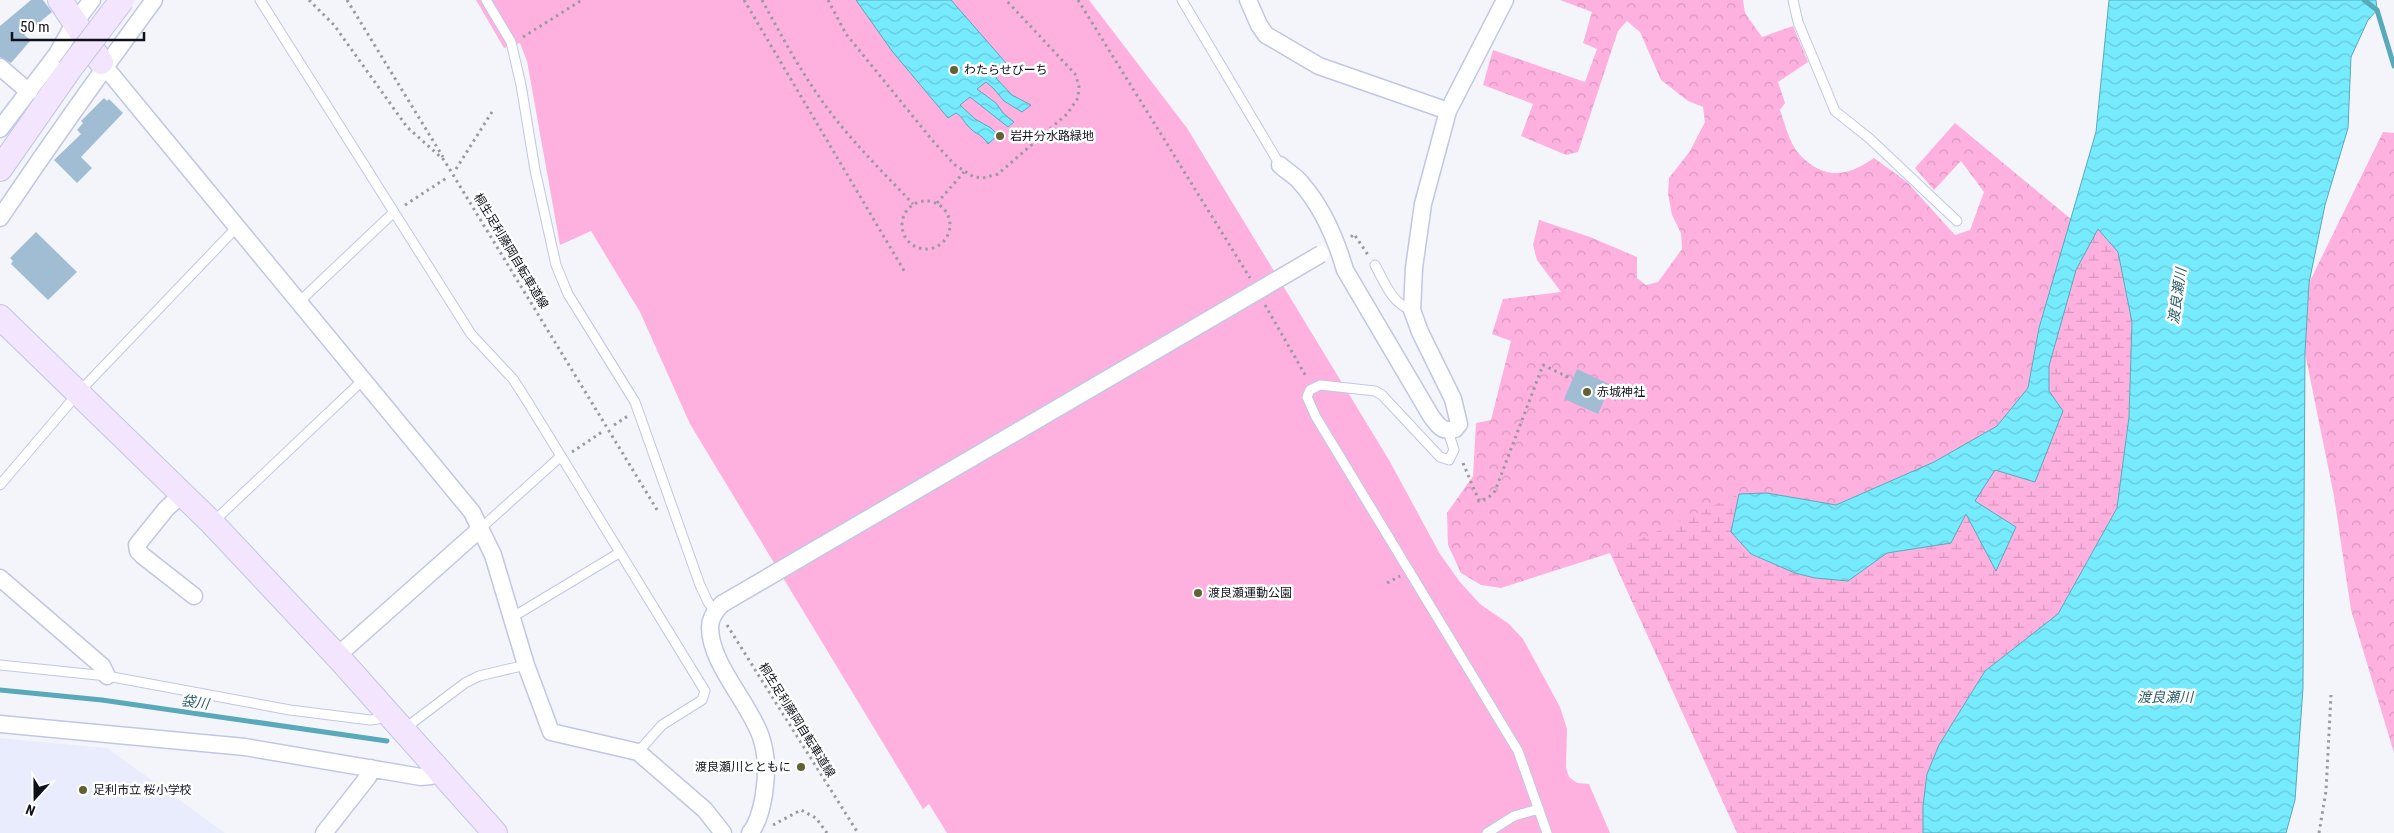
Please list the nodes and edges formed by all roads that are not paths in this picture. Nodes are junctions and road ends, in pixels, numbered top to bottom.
1 (60, 0) edge
2 (92, 0) edge
3 (122, 0) edge
4 (154, 0) edge
5 (260, 0) edge
6 (486, 0) edge
7 (1182, 0) edge
8 (1248, 0) edge
9 (1505, 0) edge
10 (1793, 0) edge
11 (75, 22) junction
12 (104, 65) junction
13 (0, 67) edge
14 (29, 92) junction
15 (1448, 111) junction
16 (0, 129) edge
17 (1280, 166) joint
18 (0, 169) edge
19 (394, 212) junction
20 (0, 218) edge
21 (1957, 221) dead end
22 (237, 227) junction
23 (1338, 246) junction
24 (1375, 265) road end
25 (299, 302) junction
26 (1412, 310) junction
27 (0, 317) edge
28 (363, 380) junction
29 (79, 392) junction
30 (1448, 432) junction
31 (560, 457) junction
32 (0, 485) edge
33 (182, 494) junction
34 (212, 523) junction
35 (480, 529) junction
36 (619, 553) junction
37 (0, 578) edge
38 (194, 596) dead end
39 (721, 613) junction
40 (511, 618) junction
41 (337, 656) junction
42 (0, 665) edge
43 (526, 665) junction
44 (107, 676) junction
45 (387, 711) junction
46 (0, 724) edge
47 (404, 729) junction
48 (638, 752) junction
49 (371, 768) junction
50 (439, 770) junction
51 (1539, 809) junction
52 (324, 833) edge
53 (495, 833) edge
54 (723, 833) edge
55 (750, 833) edge
56 (1487, 833) edge
57 (1548, 833) edge

1 - 11 street
2 - 11 street
3 - 18 street, bridge
4 - 12 street
5 - 19 lane
6 - 39 lane
7 - 17 lane
8 - 15 street
9 - 15 street
10 - 21 lane
11 - 12 street
11 - 14 street
12 - 20 street
12 - 22 street
13 - 14 street
14 - 16 street
15 - 26 street
17 - 23 street
19 - 25 lane
19 - 31 lane
22 - 25 street
22 - 29 lane
23 - 30 street
23 - 39 street, bridge
24 - 26 lane
25 - 28 street
26 - 30 street
27 - 29 street
28 - 34 lane
28 - 35 street
29 - 32 lane
29 - 33 street
30 - 51 lane
31 - 35 lane
31 - 36 lane
33 - 34 street
33 - 38 street
34 - 41 street
35 - 40 street
35 - 41 street
36 - 40 lane
36 - 48 lane
37 - 44 street
39 - 55 street
40 - 43 street
41 - 45 street
42 - 44 lane
43 - 47 lane
43 - 48 street
44 - 45 lane
45 - 47 street
46 - 49 street
47 - 50 street
48 - 54 street
49 - 50 street
49 - 52 street
50 - 53 street
51 - 56 lane
51 - 57 lane

